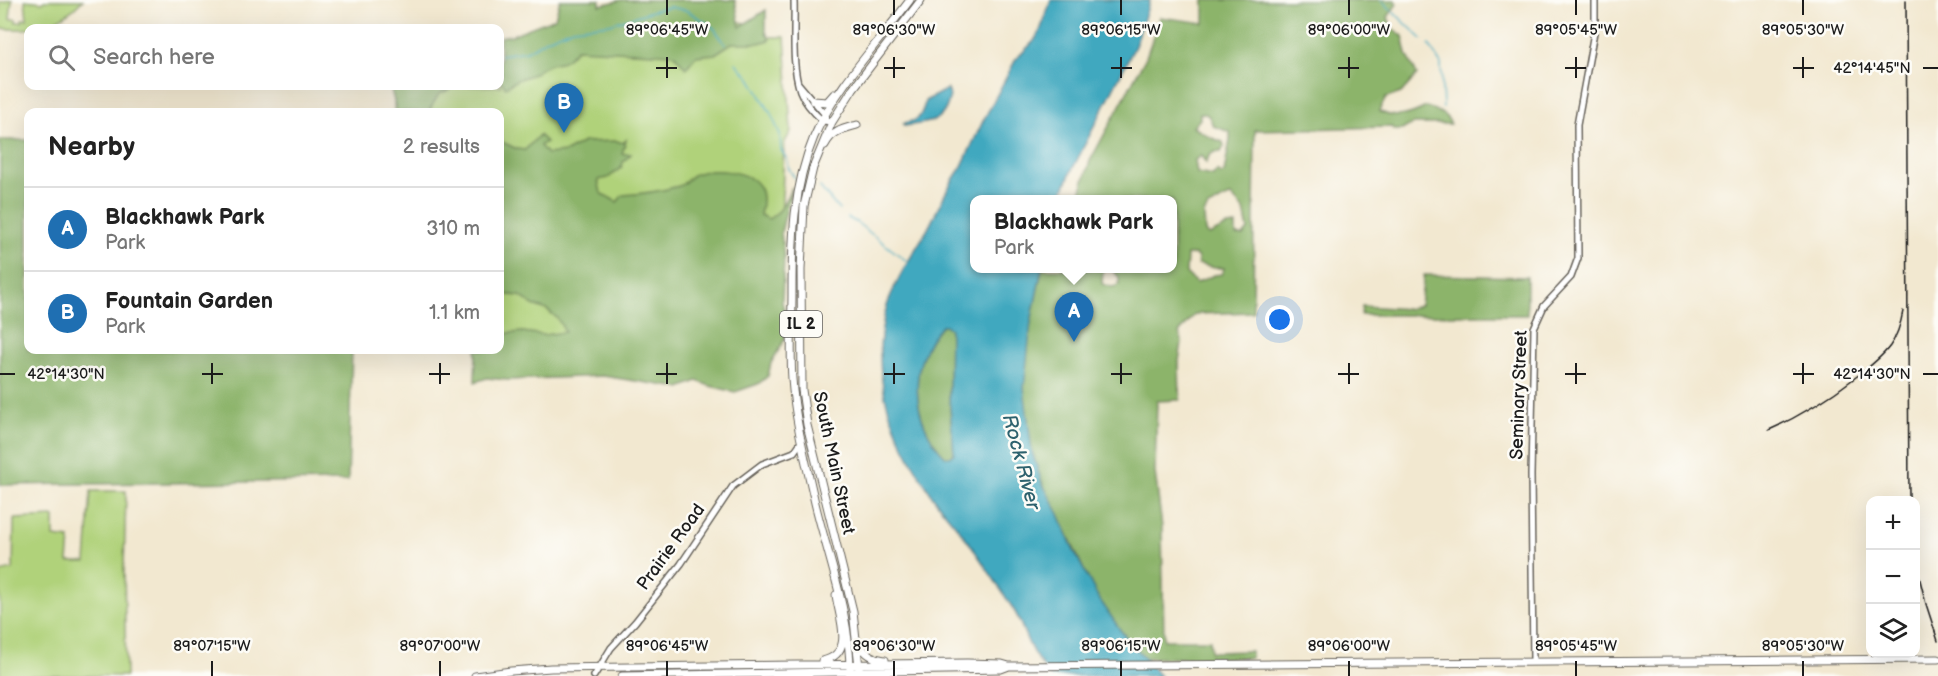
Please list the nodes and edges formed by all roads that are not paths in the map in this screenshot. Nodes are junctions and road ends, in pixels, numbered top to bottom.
1 (794, 0) edge
2 (910, 0) edge
3 (921, 0) edge
4 (1594, 0) edge
5 (854, 73) junction
6 (798, 83) junction
7 (813, 100) junction
8 (824, 118) junction
9 (832, 122) junction
10 (856, 125) dead end
11 (803, 219) junction
12 (801, 440) junction
13 (788, 456) junction
14 (807, 465) junction
15 (835, 574) junction
16 (857, 636) junction
17 (1938, 659) edge
18 (1533, 662) junction
19 (947, 663) junction
20 (802, 664) junction
21 (850, 664) junction
22 (860, 664) junction
23 (1009, 666) junction
24 (599, 668) junction
25 (899, 672) junction
26 (746, 674) junction
27 (850, 674) edge
28 (860, 674) edge
29 (475, 676) edge
30 (594, 676) edge
31 (621, 676) edge
32 (828, 676) edge
33 (880, 676) edge

1 - 6 street
2 - 5 main road, South Main Street / IL 2
3 - 9 main road, South Main Street / IL 2
4 - 18 street, Seminary Street
5 - 7 main road
5 - 8 main road, South Main Street / IL 2
6 - 7 street
6 - 8 street
7 - 8 street
8 - 9 street
8 - 12 main road, South Main Street / IL 2
9 - 11 main road, South Main Street / IL 2
10 - 11 main road
11 - 16 main road, South Main Street / IL 2
12 - 13 street
12 - 14 main road, South Main Street / IL 2
13 - 14 street
13 - 24 street, Prairie Road
14 - 15 main road, South Main Street / IL 2
15 - 20 main road
15 - 21 main road, South Main Street / IL 2
16 - 19 main road
16 - 22 main road, South Main Street / IL 2
17 - 18 main road
18 - 23 main road
19 - 22 main road
19 - 23 main road
20 - 21 main road
20 - 24 main road
21 - 22 main road
21 - 27 main road, South Main Street / IL 2
22 - 28 main road, South Main Street / IL 2
23 - 25 main road
24 - 29 main road
24 - 30 street, Prairie Road
25 - 28 main road
25 - 33 main road
26 - 27 main road
26 - 31 main road
26 - 32 main road
27 - 28 main road

